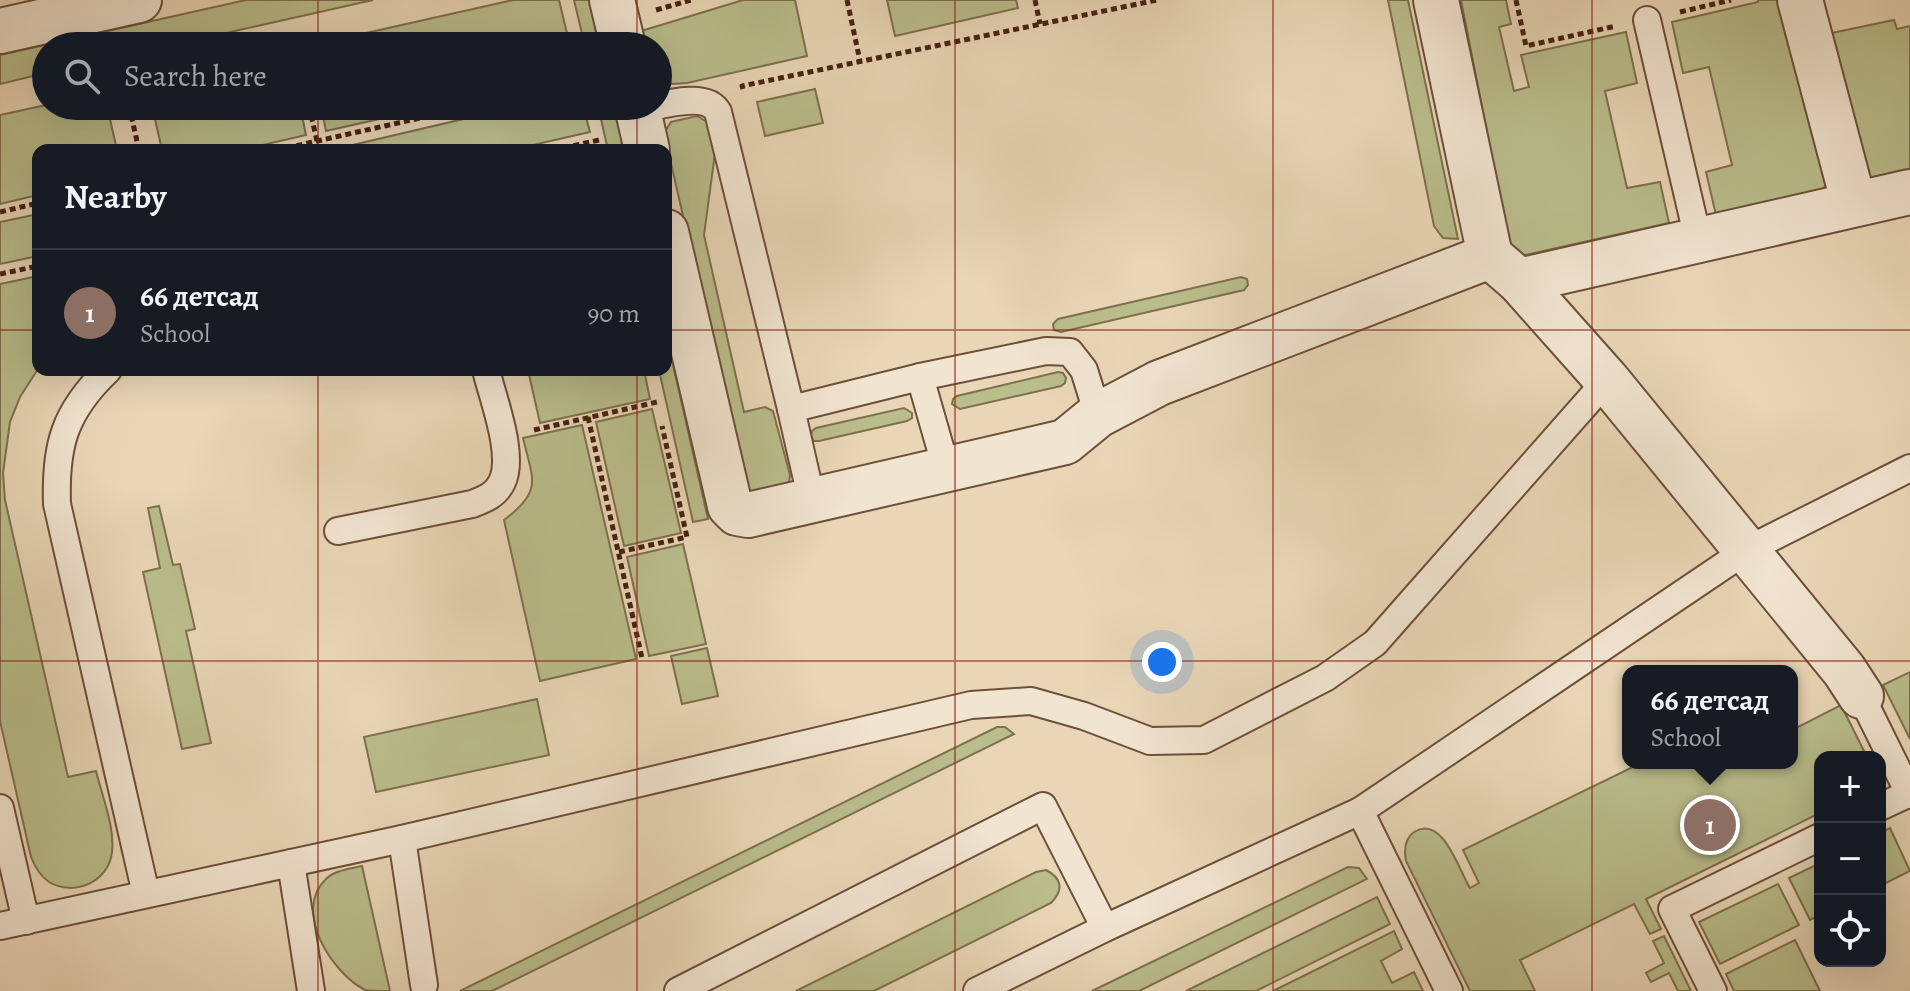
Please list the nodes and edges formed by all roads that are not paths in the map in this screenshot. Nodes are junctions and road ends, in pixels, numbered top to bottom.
1 (139, 0) edge
2 (612, 0) edge
3 (1436, 0) edge
4 (1800, 0) edge
5 (1647, 20) dead end
6 (0, 31) edge
7 (620, 32) edge
8 (672, 110) edge
9 (1910, 192) edge
10 (1854, 204) junction
11 (1698, 239) junction
12 (672, 265) edge
13 (1505, 269) junction
14 (103, 376) edge
15 (487, 376) edge
16 (920, 377) junction
17 (1607, 380) junction
18 (791, 409) junction
19 (1098, 415) junction
20 (946, 468) junction
21 (1910, 468) edge
22 (812, 501) junction
23 (338, 531) dead end
24 (1747, 550) junction
25 (1861, 696) joint
26 (1910, 794) edge
27 (1886, 804) edge
28 (0, 808) edge
29 (1360, 811) junction
30 (402, 839) junction
31 (1814, 840) edge
32 (291, 863) junction
33 (146, 894) junction
34 (26, 921) junction
35 (0, 926) edge
36 (1105, 928) junction
37 (424, 985) dead end
38 (315, 988) edge
39 (678, 991) edge
40 (977, 991) edge
41 (1449, 991) edge
42 (1713, 991) edge

1 - 6 street
2 - 7 street
3 - 13 street
4 - 10 street
5 - 11 lane
8 - 18 lane
9 - 10 street
10 - 11 street
11 - 13 street
12 - 22 street
13 - 17 street
13 - 19 street
14 - 33 lane
15 - 23 lane
16 - 18 lane
16 - 19 lane
16 - 20 lane
17 - 24 street
17 - 30 lane
18 - 22 lane
19 - 20 street
20 - 22 street
21 - 24 lane
24 - 25 street
24 - 29 lane
25 - 26 lane
26 - 27 lane
28 - 34 lane
29 - 36 lane
29 - 41 lane
30 - 32 lane
30 - 37 lane
31 - 42 lane
32 - 33 lane
32 - 38 lane
33 - 34 lane
34 - 35 lane
36 - 39 lane
36 - 40 lane

